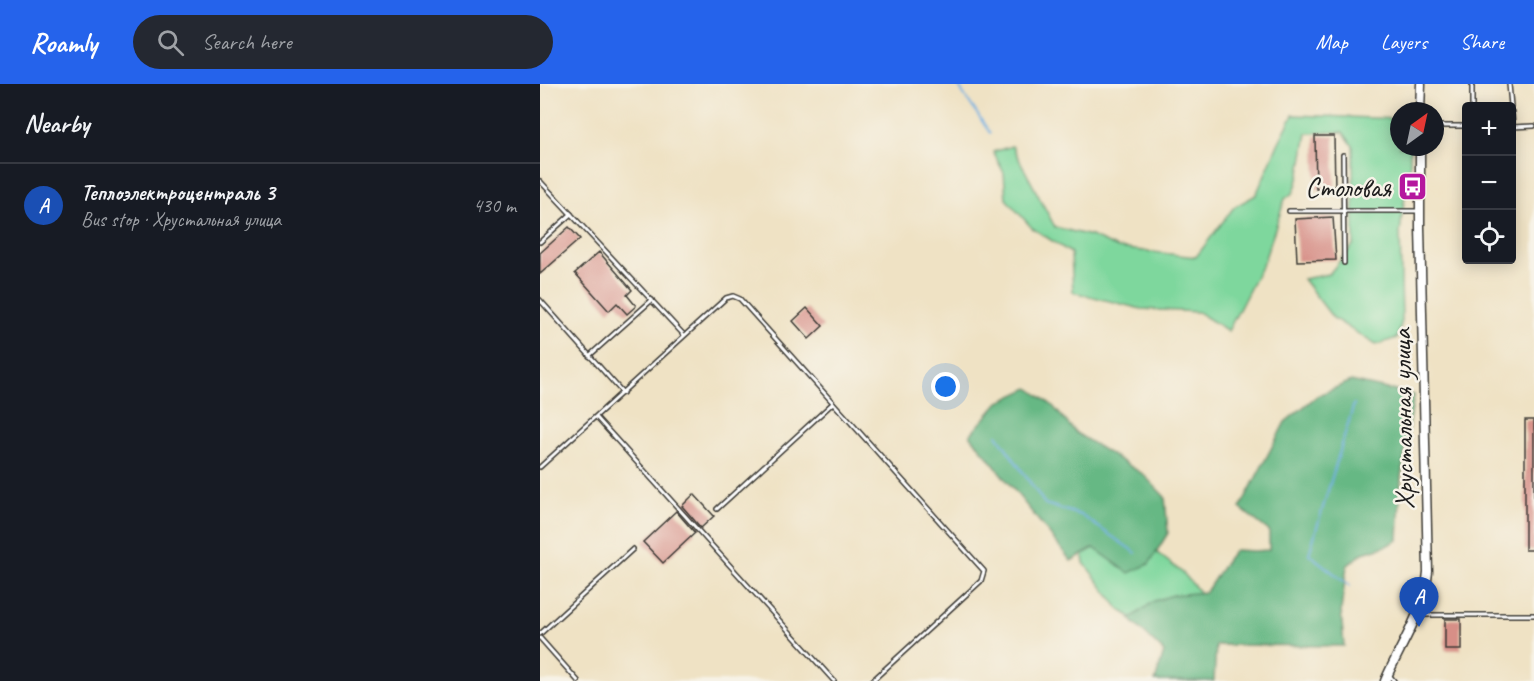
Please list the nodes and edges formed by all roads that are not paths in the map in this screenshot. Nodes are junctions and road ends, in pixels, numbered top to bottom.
1 (1421, 84) edge
2 (1472, 84) edge
3 (1509, 84) edge
4 (1420, 102) edge
5 (1472, 102) edge
6 (1511, 102) edge
7 (1444, 126) edge
8 (1462, 126) edge
9 (1534, 126) edge
10 (1516, 127) edge
11 (1343, 155) dead end
12 (1420, 156) edge
13 (540, 181) edge
14 (1290, 211) dead end
15 (1343, 212) junction
16 (1420, 212) junction
17 (571, 214) junction
18 (540, 242) edge
19 (1344, 263) dead end
20 (540, 300) edge
21 (652, 300) junction
22 (685, 336) junction
23 (590, 356) junction
24 (623, 393) junction
25 (833, 403) junction
26 (596, 417) junction
27 (540, 467) edge
28 (717, 509) dead end
29 (633, 549) dead end
30 (1416, 615) junction
31 (1534, 615) edge
32 (540, 636) edge
33 (1389, 678) edge
34 (578, 681) edge
35 (834, 681) edge
36 (872, 681) edge

1 - 4 street
2 - 5 lane
3 - 6 lane
7 - 8 lane
9 - 10 lane
11 - 15 lane
12 - 16 street, Хрустальная улица
13 - 17 lane
14 - 15 lane
15 - 16 lane
15 - 19 lane
16 - 30 street, Хрустальная улица
17 - 18 lane
17 - 21 lane
20 - 23 lane
21 - 22 lane
21 - 23 lane
22 - 24 lane
22 - 25 lane
23 - 24 lane
24 - 26 lane
25 - 28 lane
25 - 36 lane
26 - 27 lane
26 - 35 lane
29 - 32 lane
30 - 31 lane
30 - 33 street, Хрустальная улица
32 - 34 lane

